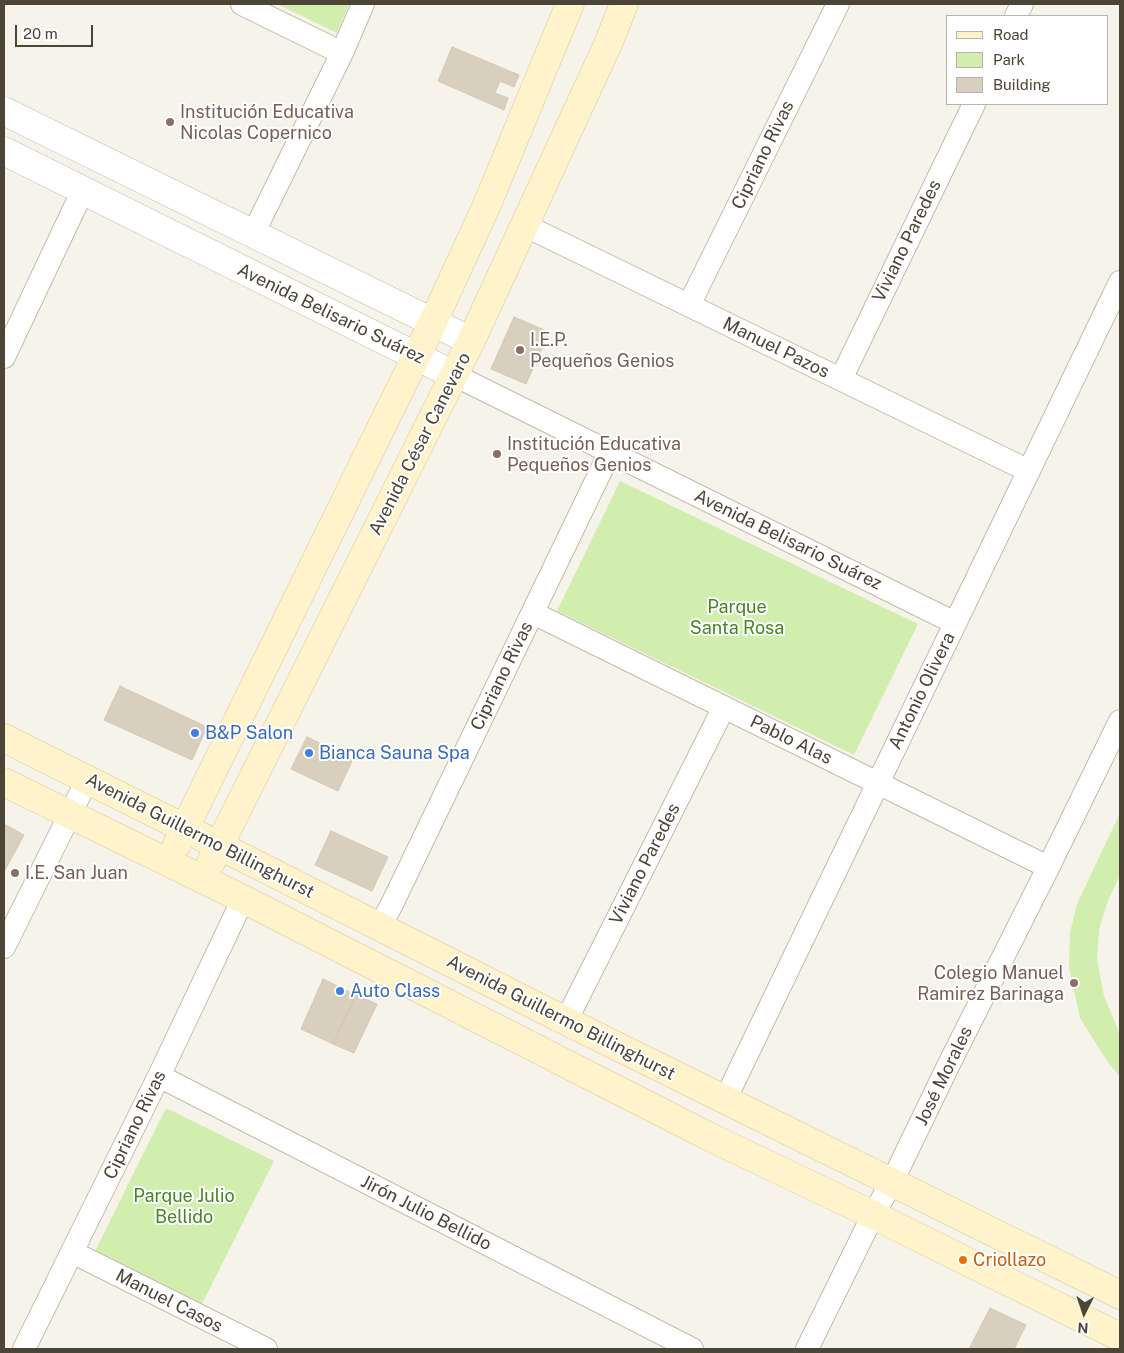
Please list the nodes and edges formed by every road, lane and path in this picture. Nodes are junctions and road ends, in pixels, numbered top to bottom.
1 (242, 4) edge
2 (363, 4) edge
3 (570, 4) edge
4 (624, 4) edge
5 (838, 4) edge
6 (342, 53) junction
7 (974, 105) edge
8 (4, 111) edge
9 (4, 151) edge
10 (83, 190) junction
11 (524, 225) junction
12 (253, 234) junction
13 (1120, 282) edge
14 (689, 305) junction
15 (432, 322) junction
16 (471, 341) junction
17 (416, 356) junction
18 (4, 357) edge
19 (454, 375) junction
20 (840, 379) junction
21 (610, 452) junction
22 (1029, 471) junction
23 (533, 613) junction
24 (955, 623) junction
25 (724, 707) junction
26 (1120, 721) edge
27 (4, 738) edge
28 (87, 780) junction
29 (4, 782) edge
30 (877, 783) junction
31 (69, 815) junction
32 (185, 828) junction
33 (220, 846) junction
34 (168, 862) junction
35 (1048, 868) junction
36 (203, 879) junction
37 (243, 899) junction
38 (380, 926) junction
39 (4, 947) edge
40 (566, 1021) junction
41 (159, 1076) junction
42 (725, 1100) junction
43 (892, 1182) junction
44 (874, 1215) junction
45 (72, 1252) junction
46 (1120, 1295) edge
47 (1120, 1337) edge
48 (24, 1349) edge
49 (266, 1349) edge
50 (692, 1349) edge
51 (807, 1349) edge

1 - 6 street
2 - 6 street
3 - 15 main road
4 - 11 main road, Avenida César Canevaro
5 - 14 street, Cipriano Rivas
6 - 12 street
7 - 20 street, Viviano Paredes
8 - 12 street
9 - 10 street, Avenida Belisario Suárez
10 - 17 street, Avenida Belisario Suárez
10 - 18 street
11 - 14 street, Manuel Pazos
11 - 16 main road, Avenida César Canevaro
12 - 15 street
13 - 22 street, Antonio Olivera
14 - 20 street, Manuel Pazos
15 - 16 street
15 - 17 main road
16 - 19 main road, Avenida César Canevaro
17 - 19 street, Avenida Belisario Suárez
17 - 32 main road
19 - 21 street, Avenida Belisario Suárez
19 - 33 main road, Avenida César Canevaro
20 - 22 street, Manuel Pazos
21 - 23 street, Cipriano Rivas
21 - 24 street, Avenida Belisario Suárez
22 - 24 street, Antonio Olivera
23 - 25 street, Pablo Alas
23 - 38 street, Cipriano Rivas
24 - 30 street, Antonio Olivera
25 - 30 street, Pablo Alas
25 - 40 street, Viviano Paredes
26 - 35 street, José Morales
27 - 28 main road, Avenida Guillermo Billinghurst
28 - 31 street
28 - 32 main road, Avenida Guillermo Billinghurst
29 - 31 main road, Avenida Guillermo Billinghurst
30 - 35 street, Pablo Alas
30 - 42 street, Antonio Olivera
31 - 34 main road, Avenida Guillermo Billinghurst
31 - 39 street
32 - 33 main road, Avenida Guillermo Billinghurst
32 - 34 main road
33 - 36 main road, Avenida César Canevaro
33 - 38 main road, Avenida Guillermo Billinghurst
34 - 36 main road, Avenida Guillermo Billinghurst
35 - 43 street, José Morales
36 - 37 main road, Avenida Guillermo Billinghurst
37 - 41 street, Cipriano Rivas
37 - 44 main road, Avenida Guillermo Billinghurst
38 - 40 main road, Avenida Guillermo Billinghurst
40 - 42 main road, Avenida Guillermo Billinghurst
41 - 45 street, Cipriano Rivas
41 - 50 street, Jirón Julio Bellido
42 - 43 main road, Avenida Guillermo Billinghurst
43 - 44 street, José Morales
43 - 46 main road, Avenida Guillermo Billinghurst
44 - 47 main road, Avenida Guillermo Billinghurst
44 - 51 street, José Morales
45 - 48 street, Cipriano Rivas
45 - 49 street, Manuel Casos

